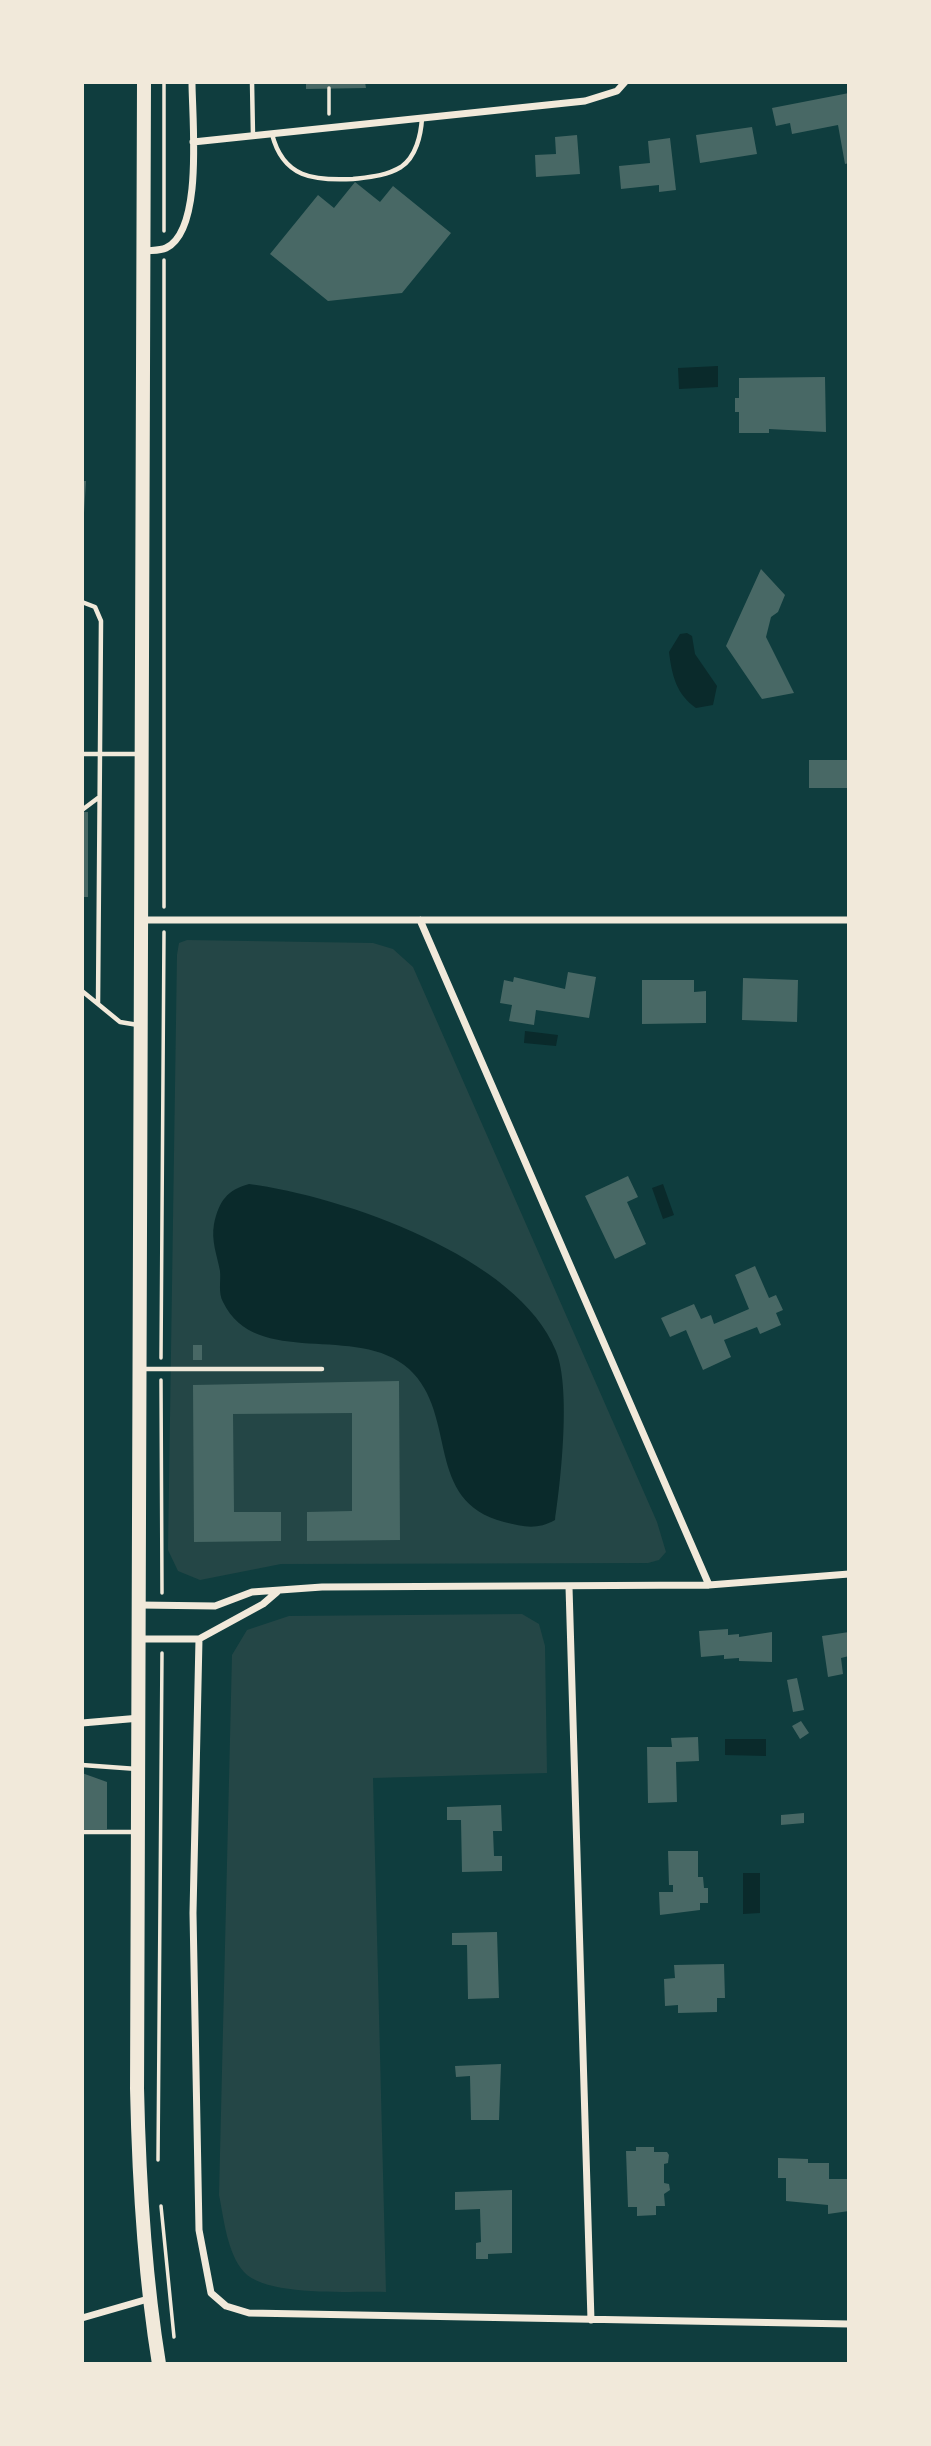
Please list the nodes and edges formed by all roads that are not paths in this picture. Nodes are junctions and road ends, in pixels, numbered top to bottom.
1 (144, 82) edge
2 (192, 82) edge
3 (252, 82) edge
4 (625, 82) edge
5 (422, 118) junction
6 (272, 134) junction
7 (253, 136) junction
8 (192, 142) junction
9 (144, 251) junction
10 (82, 602) edge
11 (82, 754) edge
12 (100, 754) junction
13 (143, 754) junction
14 (99, 797) junction
15 (82, 810) edge
16 (143, 920) junction
17 (420, 920) junction
18 (849, 920) edge
19 (82, 993) edge
20 (98, 1004) junction
21 (142, 1026) junction
22 (141, 1369) junction
23 (322, 1369) dead end
24 (849, 1574) edge
25 (709, 1585) junction
26 (569, 1587) junction
27 (278, 1591) junction
28 (141, 1605) junction
29 (140, 1639) junction
30 (199, 1639) junction
31 (140, 1718) junction
32 (82, 1723) edge
33 (82, 1765) edge
34 (140, 1769) junction
35 (82, 1832) edge
36 (139, 1832) junction
37 (148, 2300) junction
38 (82, 2318) edge
39 (591, 2320) junction
40 (849, 2324) edge
41 (159, 2364) edge

1 - 9 main road
2 - 8 street
3 - 7 lane
4 - 5 street
5 - 6 street
5 - 6 lane
6 - 7 street
7 - 8 street
8 - 9 street
9 - 13 main road
10 - 12 lane
11 - 12 lane
12 - 13 lane
12 - 14 lane
13 - 16 main road
14 - 15 lane
14 - 20 lane
16 - 17 street
16 - 21 main road
17 - 18 street
17 - 25 street
19 - 20 lane
20 - 21 lane
21 - 22 main road
22 - 23 lane
22 - 28 main road
24 - 25 street
25 - 26 street
26 - 27 street
26 - 39 street
27 - 28 street
27 - 30 street
28 - 29 main road
29 - 30 street
29 - 31 main road
30 - 39 street
31 - 32 street
31 - 34 main road
33 - 34 lane
34 - 36 main road
35 - 36 lane
36 - 37 main road
37 - 38 street
37 - 41 main road
39 - 40 street

